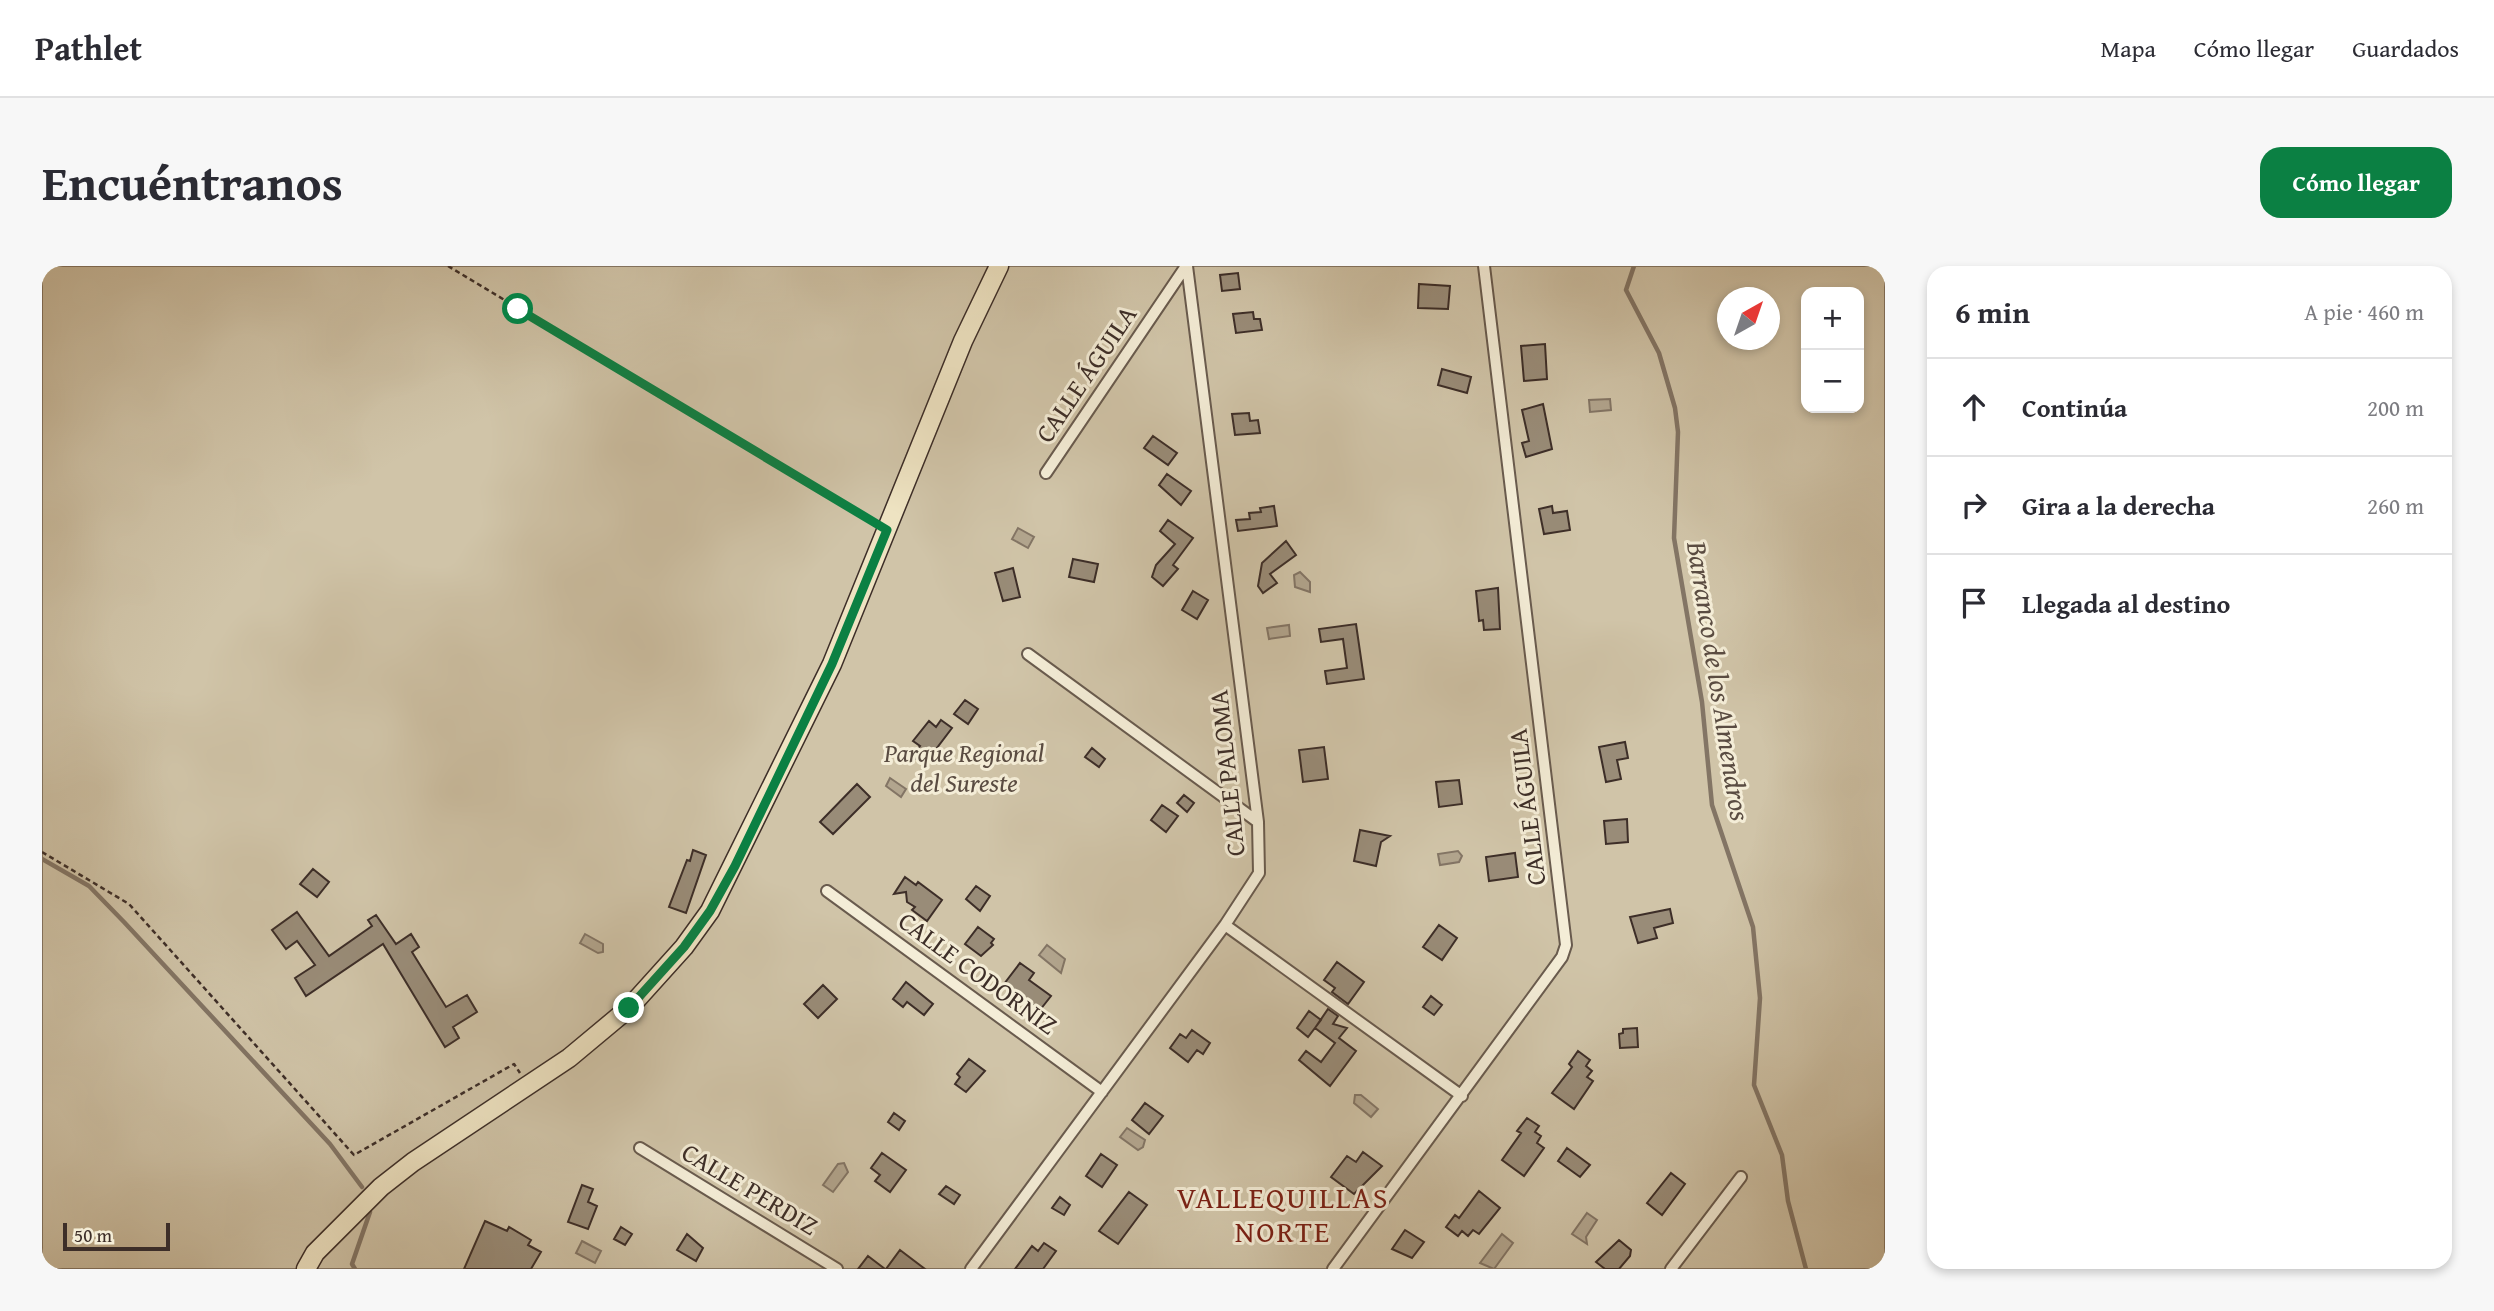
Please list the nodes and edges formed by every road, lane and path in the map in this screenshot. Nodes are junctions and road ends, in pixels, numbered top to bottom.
1 (448, 266) edge
2 (999, 266) edge
3 (1187, 266) edge
4 (1484, 266) edge
5 (1046, 473) dead end
6 (887, 530) junction
7 (1028, 654) dead end
8 (1258, 822) junction
9 (42, 852) edge
10 (827, 891) dead end
11 (1225, 925) junction
12 (529, 1087) junction
13 (1102, 1092) junction
14 (1462, 1096) junction
15 (640, 1148) dead end
16 (1741, 1177) dead end
17 (311, 1261) edge
18 (293, 1269) edge
19 (837, 1269) edge
20 (971, 1269) edge
21 (1333, 1269) edge
22 (1671, 1269) edge

1 - 6 path
2 - 6 main road
3 - 5 street, CALLE ÁGUILA
3 - 8 street, CALLE PALOMA
4 - 14 street, CALLE ÁGUILA
6 - 12 main road
7 - 8 street
8 - 11 street, CALLE PALOMA
9 - 12 path
10 - 13 street, CALLE CODORNIZ
11 - 13 street, CALLE PALOMA
11 - 14 street
12 - 17 main road
13 - 20 street, CALLE PALOMA
14 - 21 street, CALLE ÁGUILA
15 - 19 street, CALLE PERDIZ
16 - 22 street
17 - 18 main road

